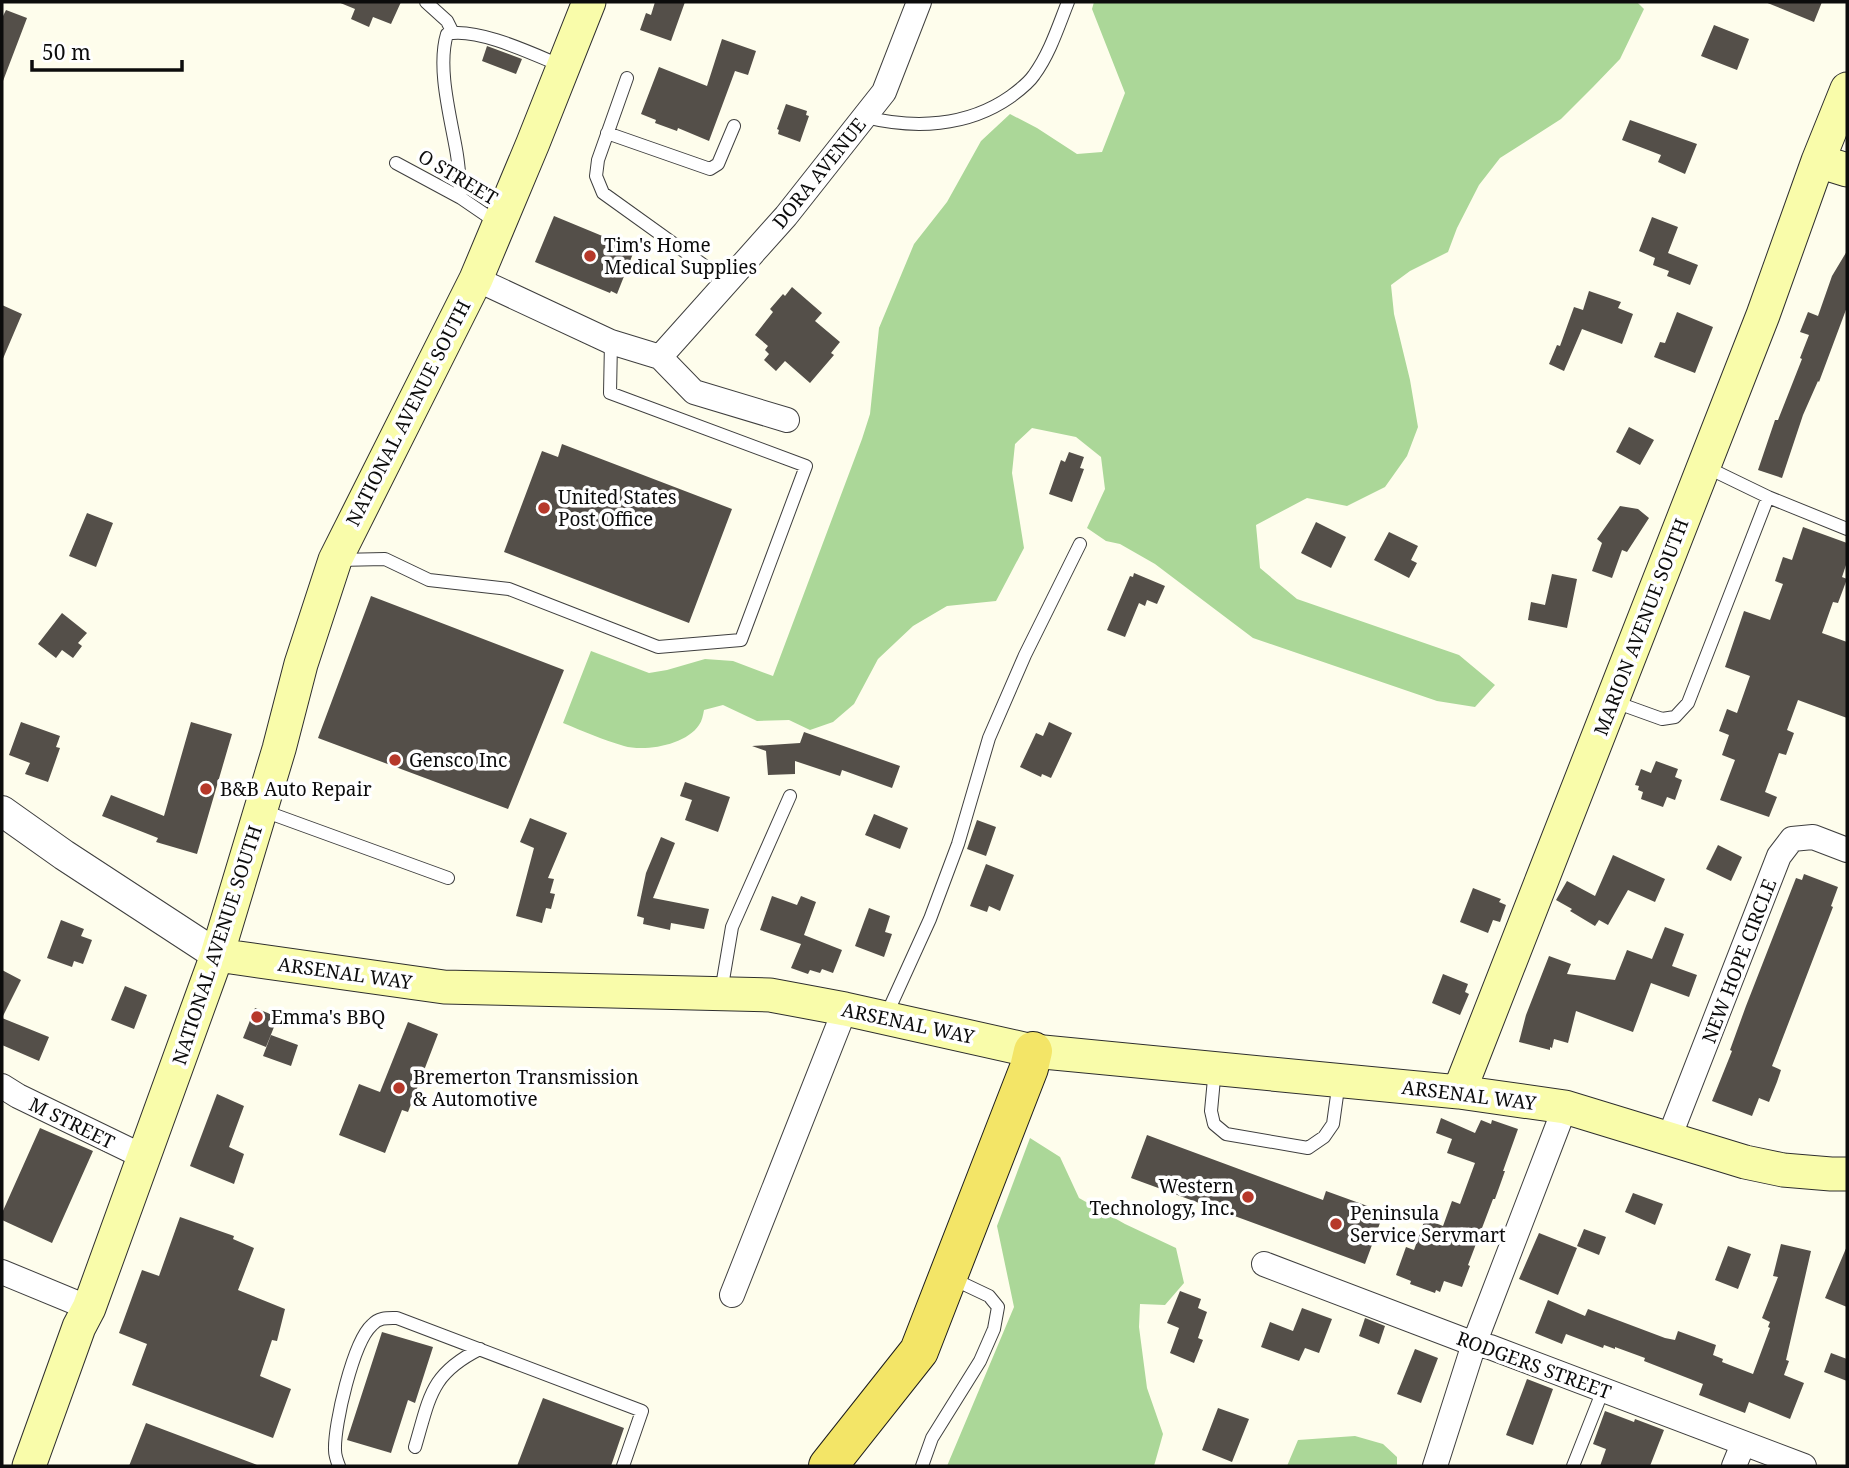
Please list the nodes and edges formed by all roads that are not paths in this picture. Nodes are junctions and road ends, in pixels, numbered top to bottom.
1 (426, 2) edge
2 (589, 2) edge
3 (919, 2) edge
4 (1068, 2) edge
5 (453, 33) junction
6 (563, 66) junction
7 (627, 78) dead end
8 (1847, 89) edge
9 (865, 117) junction
10 (734, 125) dead end
11 (607, 133) junction
12 (396, 163) dead end
13 (1833, 165) edge
14 (461, 198) junction
15 (499, 225) junction
16 (476, 279) junction
17 (727, 282) junction
18 (611, 342) junction
19 (660, 357) junction
20 (787, 420) dead end
21 (1704, 466) junction
22 (1768, 497) junction
23 (1847, 529) edge
24 (1080, 544) dead end
25 (335, 560) junction
26 (1612, 701) junction
27 (790, 796) dead end
28 (261, 810) junction
29 (2, 811) edge
30 (1847, 850) edge
31 (448, 878) dead end
32 (216, 955) junction
33 (720, 993) junction
34 (845, 1009) junction
35 (885, 1018) junction
36 (1033, 1051) junction
37 (1215, 1068) junction
38 (1339, 1080) junction
39 (2, 1086) edge
40 (1459, 1092) junction
41 (1565, 1107) junction
42 (1669, 1138) junction
43 (144, 1157) junction
44 (1847, 1174) edge
45 (1264, 1264) dead end
46 (2, 1272) edge
47 (947, 1277) junction
48 (732, 1295) dead end
49 (89, 1308) junction
50 (1474, 1344) junction
51 (480, 1349) junction
52 (1603, 1390) junction
53 (415, 1447) dead end
54 (1739, 1455) edge
55 (29, 1466) edge
56 (339, 1466) edge
57 (623, 1466) edge
58 (828, 1466) edge
59 (922, 1466) edge
60 (1435, 1466) edge
61 (1573, 1466) edge
62 (1804, 1466) edge

1 - 5 lane
2 - 6 main road, NATIONAL AVENUE SOUTH
3 - 9 street, DORA AVENUE
4 - 9 lane
5 - 6 lane
5 - 14 lane
6 - 15 main road, NATIONAL AVENUE SOUTH
7 - 11 lane
8 - 13 main road, MARION AVENUE SOUTH
9 - 17 street, DORA AVENUE
10 - 11 lane
11 - 17 lane
12 - 14 lane, O STREET
13 - 21 main road, MARION AVENUE SOUTH
14 - 15 lane, O STREET
15 - 16 main road, NATIONAL AVENUE SOUTH
16 - 18 street
16 - 25 main road, NATIONAL AVENUE SOUTH
17 - 19 street, DORA AVENUE
18 - 19 street
18 - 25 lane
19 - 20 street
21 - 22 lane
21 - 26 main road, MARION AVENUE SOUTH
22 - 23 lane
22 - 26 lane
24 - 35 lane
25 - 28 main road, NATIONAL AVENUE SOUTH
26 - 40 main road, MARION AVENUE SOUTH
27 - 33 lane
28 - 31 lane
28 - 32 main road, NATIONAL AVENUE SOUTH
29 - 32 street, ARSENAL WAY
30 - 42 street, NEW HOPE CIRCLE
32 - 33 main road, ARSENAL WAY
32 - 43 main road, NATIONAL AVENUE SOUTH
33 - 34 main road, ARSENAL WAY
34 - 35 main road, ARSENAL WAY
34 - 48 street
35 - 36 main road, ARSENAL WAY
36 - 37 main road, ARSENAL WAY
36 - 47 main road
37 - 38 main road, ARSENAL WAY
37 - 38 lane
38 - 40 main road, ARSENAL WAY
39 - 43 street, M STREET
40 - 41 main road, ARSENAL WAY
41 - 42 main road, ARSENAL WAY
41 - 50 street
42 - 44 main road, ARSENAL WAY
43 - 49 main road, NATIONAL AVENUE SOUTH
45 - 50 street, RODGERS STREET
46 - 49 street
47 - 58 main road
47 - 59 lane
49 - 55 main road, NATIONAL AVENUE SOUTH
50 - 52 street, RODGERS STREET
50 - 60 street
51 - 53 lane
51 - 56 lane
51 - 57 lane
52 - 54 street, RODGERS STREET
52 - 61 lane
54 - 62 street, RODGERS STREET

